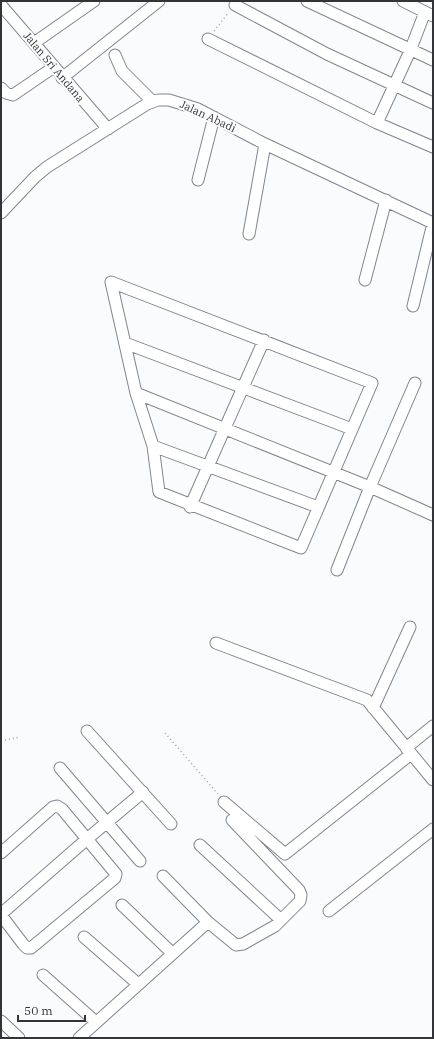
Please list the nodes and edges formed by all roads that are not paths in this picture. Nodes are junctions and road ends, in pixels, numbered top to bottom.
1 (94, 1) edge
2 (159, 1) edge
3 (307, 1) edge
4 (403, 1) edge
5 (1, 5) edge
6 (235, 5) road end
7 (429, 14) edge
8 (208, 39) road end
9 (34, 43) junction
10 (410, 51) junction
11 (115, 55) dead end
12 (433, 60) edge
13 (54, 67) junction
14 (62, 78) junction
15 (394, 86) junction
16 (1, 88) edge
17 (153, 102) junction
18 (433, 103) edge
19 (214, 117) junction
20 (377, 123) junction
21 (108, 129) junction
22 (265, 144) junction
23 (433, 147) edge
24 (198, 180) dead end
25 (1, 197) edge
26 (386, 200) junction
27 (11, 202) junction
28 (1, 213) edge
29 (433, 223) edge
30 (249, 234) dead end
31 (365, 280) dead end
32 (413, 306) dead end
33 (264, 340) junction
34 (125, 343) junction
35 (415, 383) dead end
36 (242, 388) junction
37 (136, 393) junction
38 (352, 429) junction
39 (223, 430) junction
40 (153, 446) junction
41 (208, 466) junction
42 (333, 473) junction
43 (370, 487) junction
44 (191, 506) junction
45 (318, 507) junction
46 (433, 515) edge
47 (337, 570) dead end
48 (410, 627) dead end
49 (216, 643) dead end
50 (373, 708) junction
51 (433, 726) edge
52 (87, 731) dead end
53 (408, 751) junction
54 (60, 768) dead end
55 (433, 780) edge
56 (143, 792) junction
57 (224, 802) road end
58 (232, 820) dead end
59 (106, 822) junction
60 (172, 824) dead end
61 (433, 829) edge
62 (87, 839) junction
63 (200, 845) dead end
64 (1, 853) edge
65 (140, 861) dead end
66 (163, 876) dead end
67 (122, 905) dead end
68 (329, 911) dead end
69 (1, 914) edge
70 (281, 920) junction
71 (208, 922) junction
72 (84, 938) dead end
73 (172, 953) junction
74 (43, 975) dead end
75 (138, 984) junction
76 (1, 1021) edge
77 (96, 1022) junction
78 (19, 1038) edge
79 (79, 1038) edge

1 - 9 street
2 - 14 street
3 - 10 street
4 - 7 street
5 - 9 street, Jalan Sri Andana
6 - 15 street
7 - 10 street
8 - 20 street
9 - 13 street, Jalan Sri Andana
10 - 12 street
10 - 15 street
11 - 17 street
13 - 14 street, Jalan Sri Andana
13 - 16 street
14 - 21 street, Jalan Sri Andana
15 - 18 street
15 - 20 street
17 - 19 street, Jalan Abadi
17 - 21 street, Jalan Abadi
19 - 22 street, Jalan Abadi
19 - 24 street
20 - 23 street
21 - 27 street, Jalan Abadi
22 - 26 street, Jalan Abadi
22 - 30 street
25 - 27 street
26 - 29 street, Jalan Abadi
26 - 31 street
27 - 28 street, Jalan Abadi
29 - 32 street
33 - 34 street
33 - 36 street
33 - 38 street
34 - 36 street
34 - 37 street
35 - 43 street
36 - 38 street
36 - 39 street
37 - 39 street
37 - 40 street
38 - 42 street
39 - 41 street
39 - 42 street
40 - 41 street
40 - 44 street
41 - 44 street
41 - 45 street
42 - 43 street
42 - 45 street
43 - 46 street
43 - 47 street
44 - 45 street
48 - 50 street
49 - 50 street
50 - 53 street
51 - 53 street
52 - 56 street
53 - 55 street
53 - 57 street
54 - 59 street
56 - 59 street
56 - 60 street
58 - 70 street
59 - 62 street
59 - 65 street
61 - 68 street
62 - 64 street
62 - 69 street
62 - 69 street
63 - 70 street
66 - 71 street
67 - 73 street
70 - 71 street
71 - 73 street
72 - 75 street
73 - 75 street
74 - 77 street
75 - 77 street
76 - 78 street
77 - 79 street

